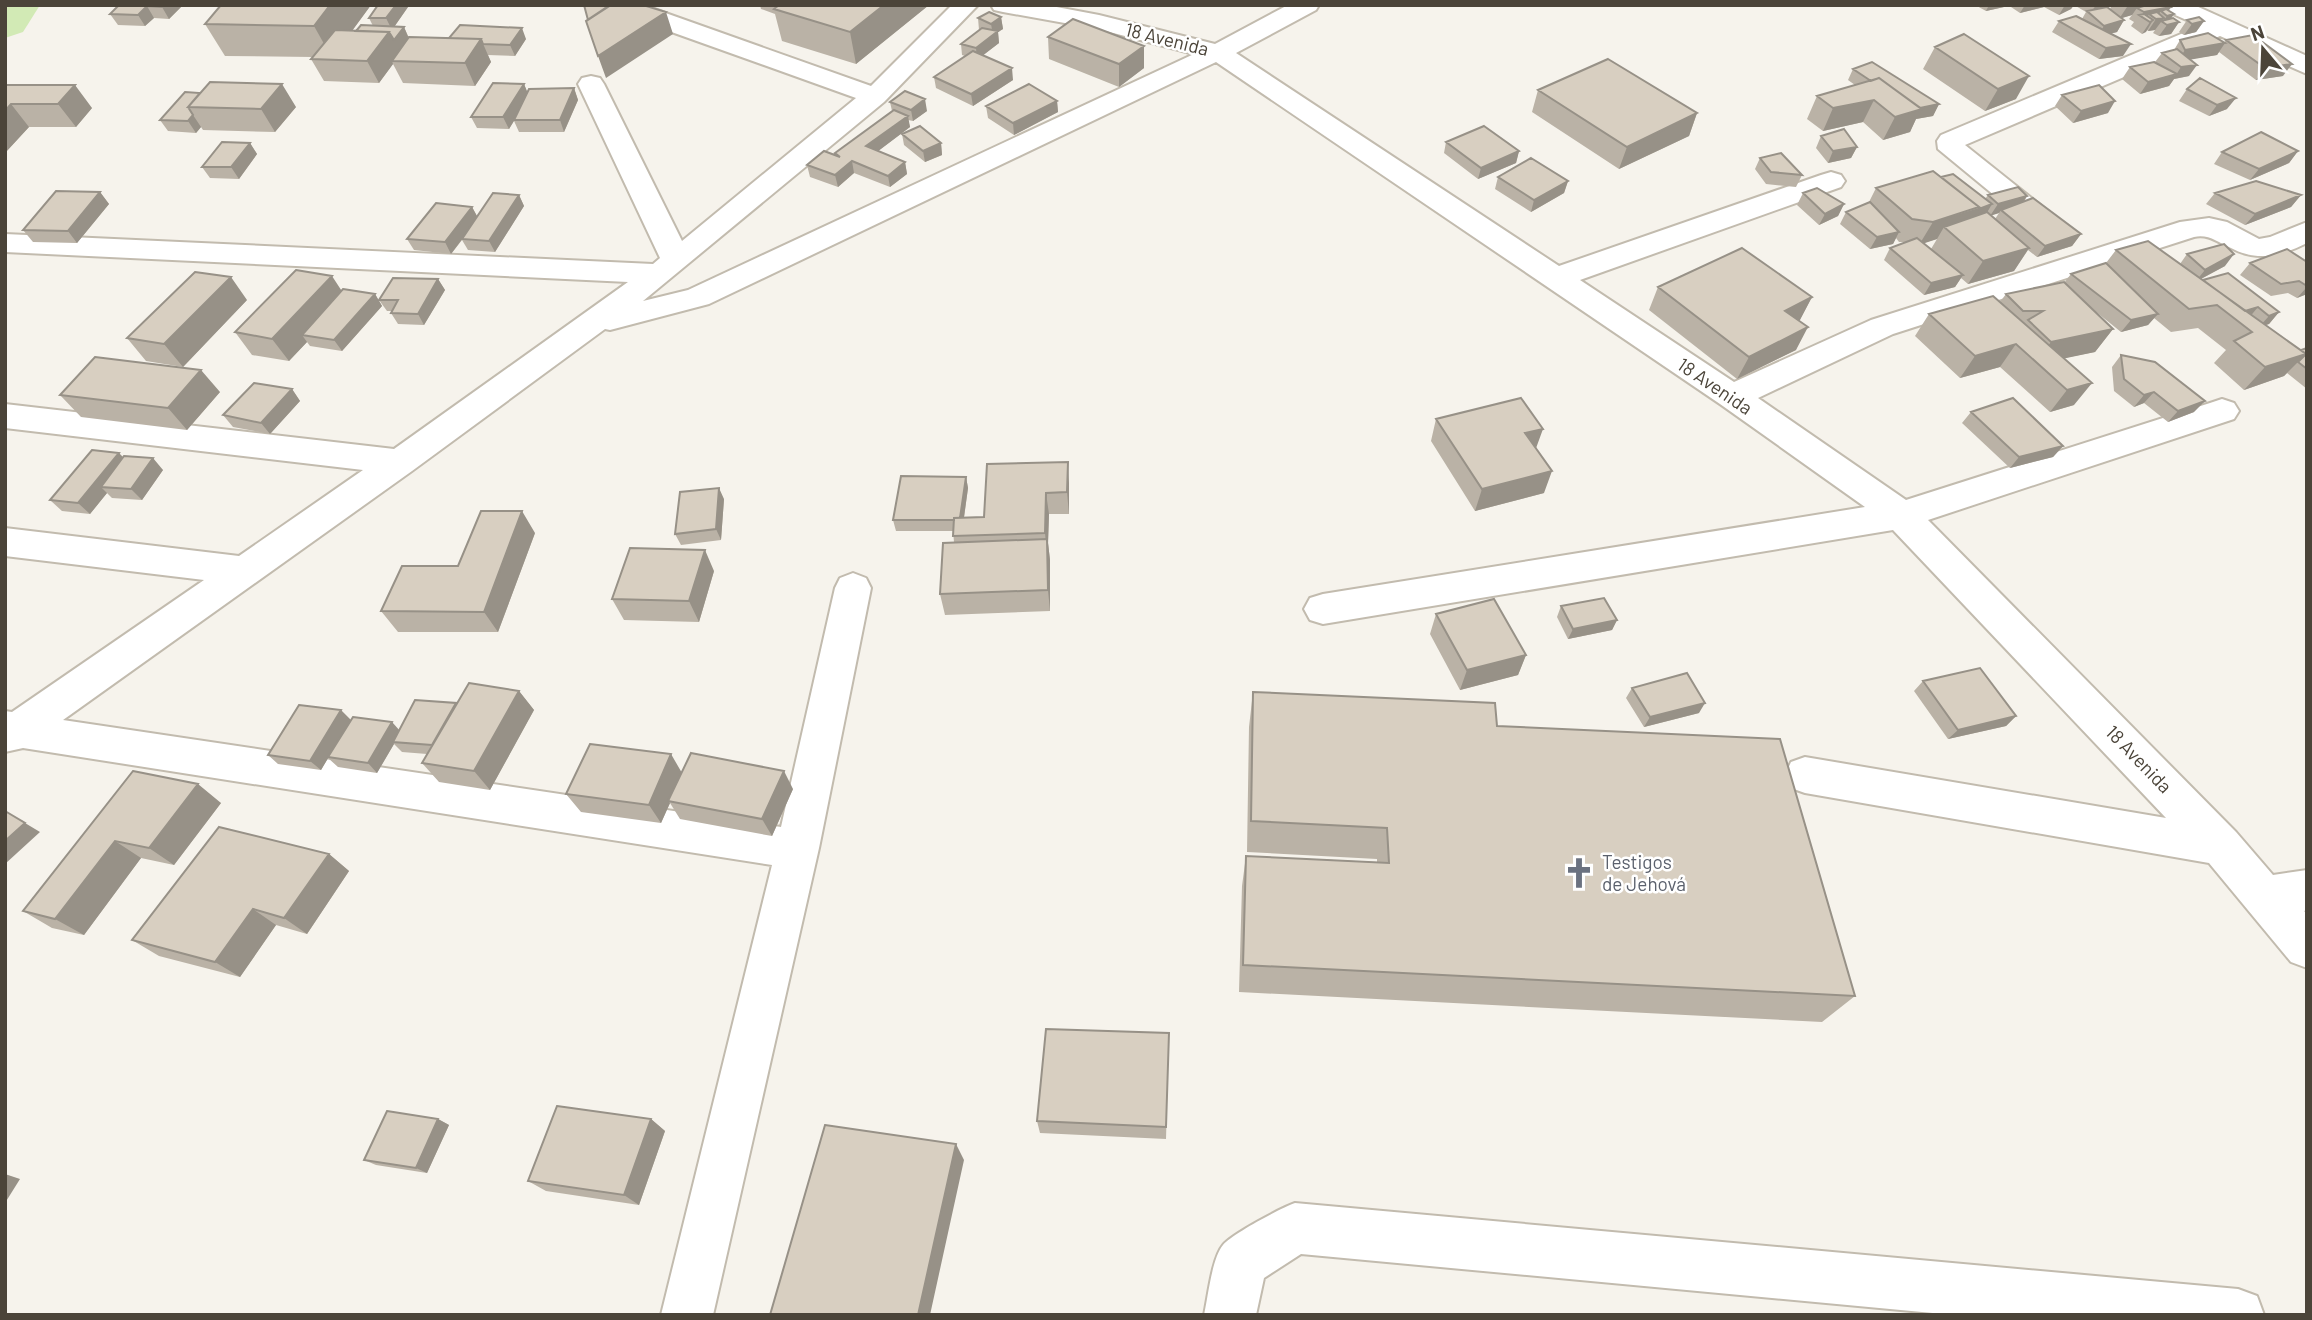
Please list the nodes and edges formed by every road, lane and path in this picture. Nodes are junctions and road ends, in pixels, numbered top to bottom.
1 (618, 5) edge
2 (965, 5) edge
3 (1003, 5) edge
4 (1307, 5) edge
5 (2173, 5) edge
6 (2220, 27) junction
7 (1218, 52) junction
8 (2307, 66) edge
9 (591, 84) dead end
10 (875, 96) junction
11 (1831, 181) dead end
12 (2307, 231) edge
13 (5, 243) edge
14 (2074, 245) junction
15 (668, 267) junction
16 (1555, 278) junction
17 (595, 324) junction
18 (1732, 396) junction
19 (2221, 411) dead end
20 (5, 416) edge
21 (400, 462) junction
22 (1901, 515) junction
23 (5, 542) edge
24 (245, 571) junction
25 (853, 588) dead end
26 (1323, 609) dead end
27 (10, 732) edge
28 (1805, 775) dead end
29 (2221, 846) junction
30 (798, 848) junction
31 (2307, 891) edge
32 (2264, 897) junction
33 (2307, 947) edge
34 (687, 1315) edge
35 (1230, 1315) edge
36 (2238, 1315) edge

1 - 10 street
2 - 10 street
3 - 7 street, 18 Avenida
4 - 7 street
5 - 6 street
6 - 8 street
6 - 14 street
7 - 16 street, 18 Avenida
7 - 17 street
9 - 15 street
10 - 15 street
11 - 16 street
12 - 14 street
13 - 15 street
14 - 18 street
15 - 17 street
16 - 18 street, 18 Avenida
17 - 21 street
18 - 22 street, 18 Avenida
19 - 22 street
20 - 21 street
21 - 24 street
22 - 26 street
22 - 29 street, 18 Avenida
23 - 24 street
24 - 27 street
25 - 30 street
27 - 30 street
28 - 29 street
29 - 32 street, 18 Avenida
30 - 34 street
31 - 32 street
32 - 33 street, 18 Avenida
35 - 36 street

